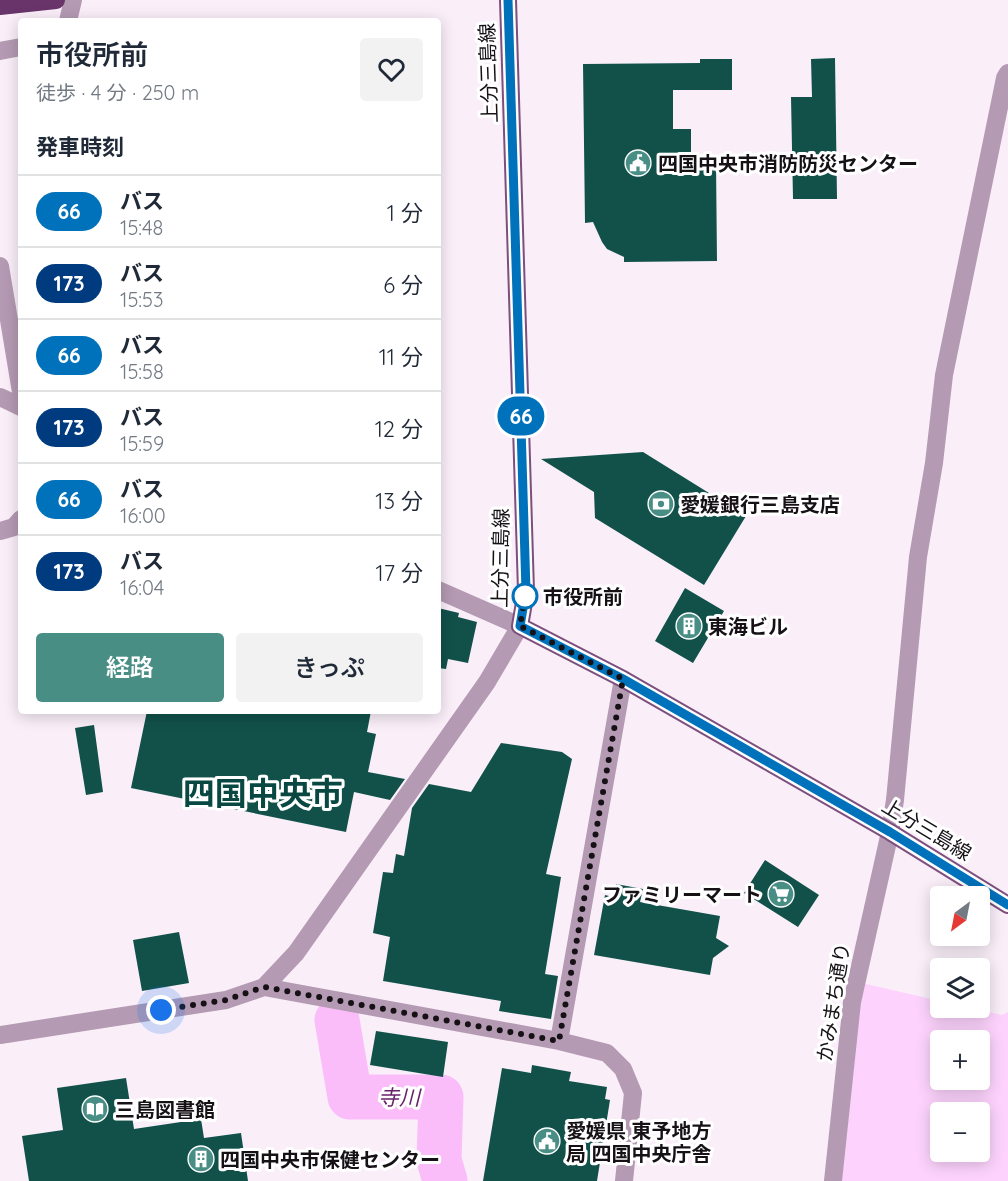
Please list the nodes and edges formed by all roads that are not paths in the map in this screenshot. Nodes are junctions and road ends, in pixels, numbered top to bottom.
1 (56, 0) edge
2 (73, 0) edge
3 (508, 0) edge
4 (0, 6) edge
5 (69, 18) edge
6 (18, 48) edge
7 (0, 51) edge
8 (1008, 73) edge
9 (0, 266) edge
10 (18, 374) edge
11 (0, 398) edge
12 (18, 406) edge
13 (18, 522) edge
14 (0, 531) edge
15 (441, 591) edge
16 (520, 626) junction
17 (623, 679) junction
18 (890, 832) junction
19 (1008, 905) edge
20 (264, 987) junction
21 (0, 1035) edge
22 (559, 1041) junction
23 (624, 1181) edge
24 (833, 1181) edge

1 - 4 highway
2 - 5 street
3 - 16 main road, 上分三島線
6 - 7 street
8 - 18 street, かみまち通り
9 - 10 street
11 - 12 street
13 - 14 street
15 - 16 street
16 - 17 main road, 上分三島線
16 - 20 street
17 - 18 main road, 上分三島線
17 - 22 street
18 - 19 main road, 上分三島線
18 - 24 street, かみまち通り
20 - 21 street
20 - 22 street
22 - 23 street

